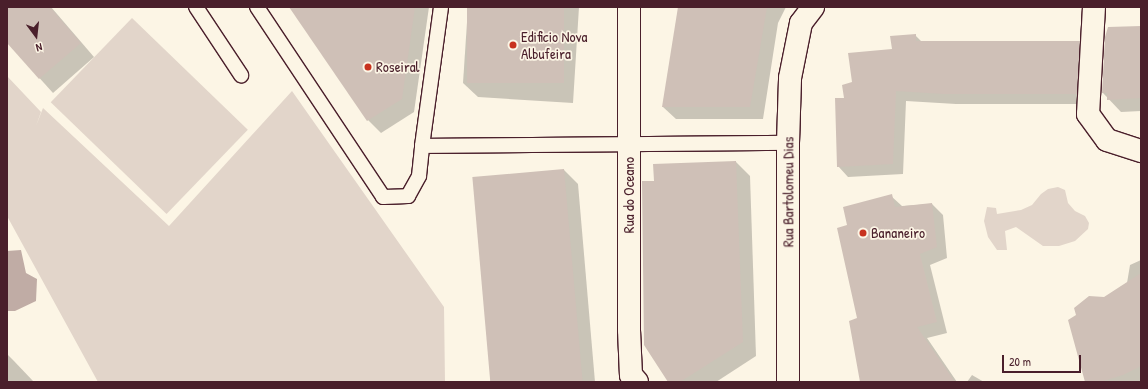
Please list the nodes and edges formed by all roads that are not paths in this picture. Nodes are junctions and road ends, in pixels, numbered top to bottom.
1 (196, 7) edge
2 (257, 7) edge
3 (441, 7) edge
4 (629, 7) edge
5 (813, 7) edge
6 (1094, 7) edge
7 (241, 75) dead end
8 (788, 143) junction
9 (628, 144) junction
10 (422, 146) junction
11 (1141, 151) edge
12 (637, 382) edge
13 (788, 382) edge

1 - 7 lane
2 - 10 lane
3 - 10 lane
4 - 9 street, Rua do Oceano
5 - 8 street, Rua Bartolomeu Dias
6 - 11 street
8 - 9 lane
8 - 13 street, Rua Bartolomeu Dias
9 - 10 lane
9 - 12 street, Rua do Oceano

